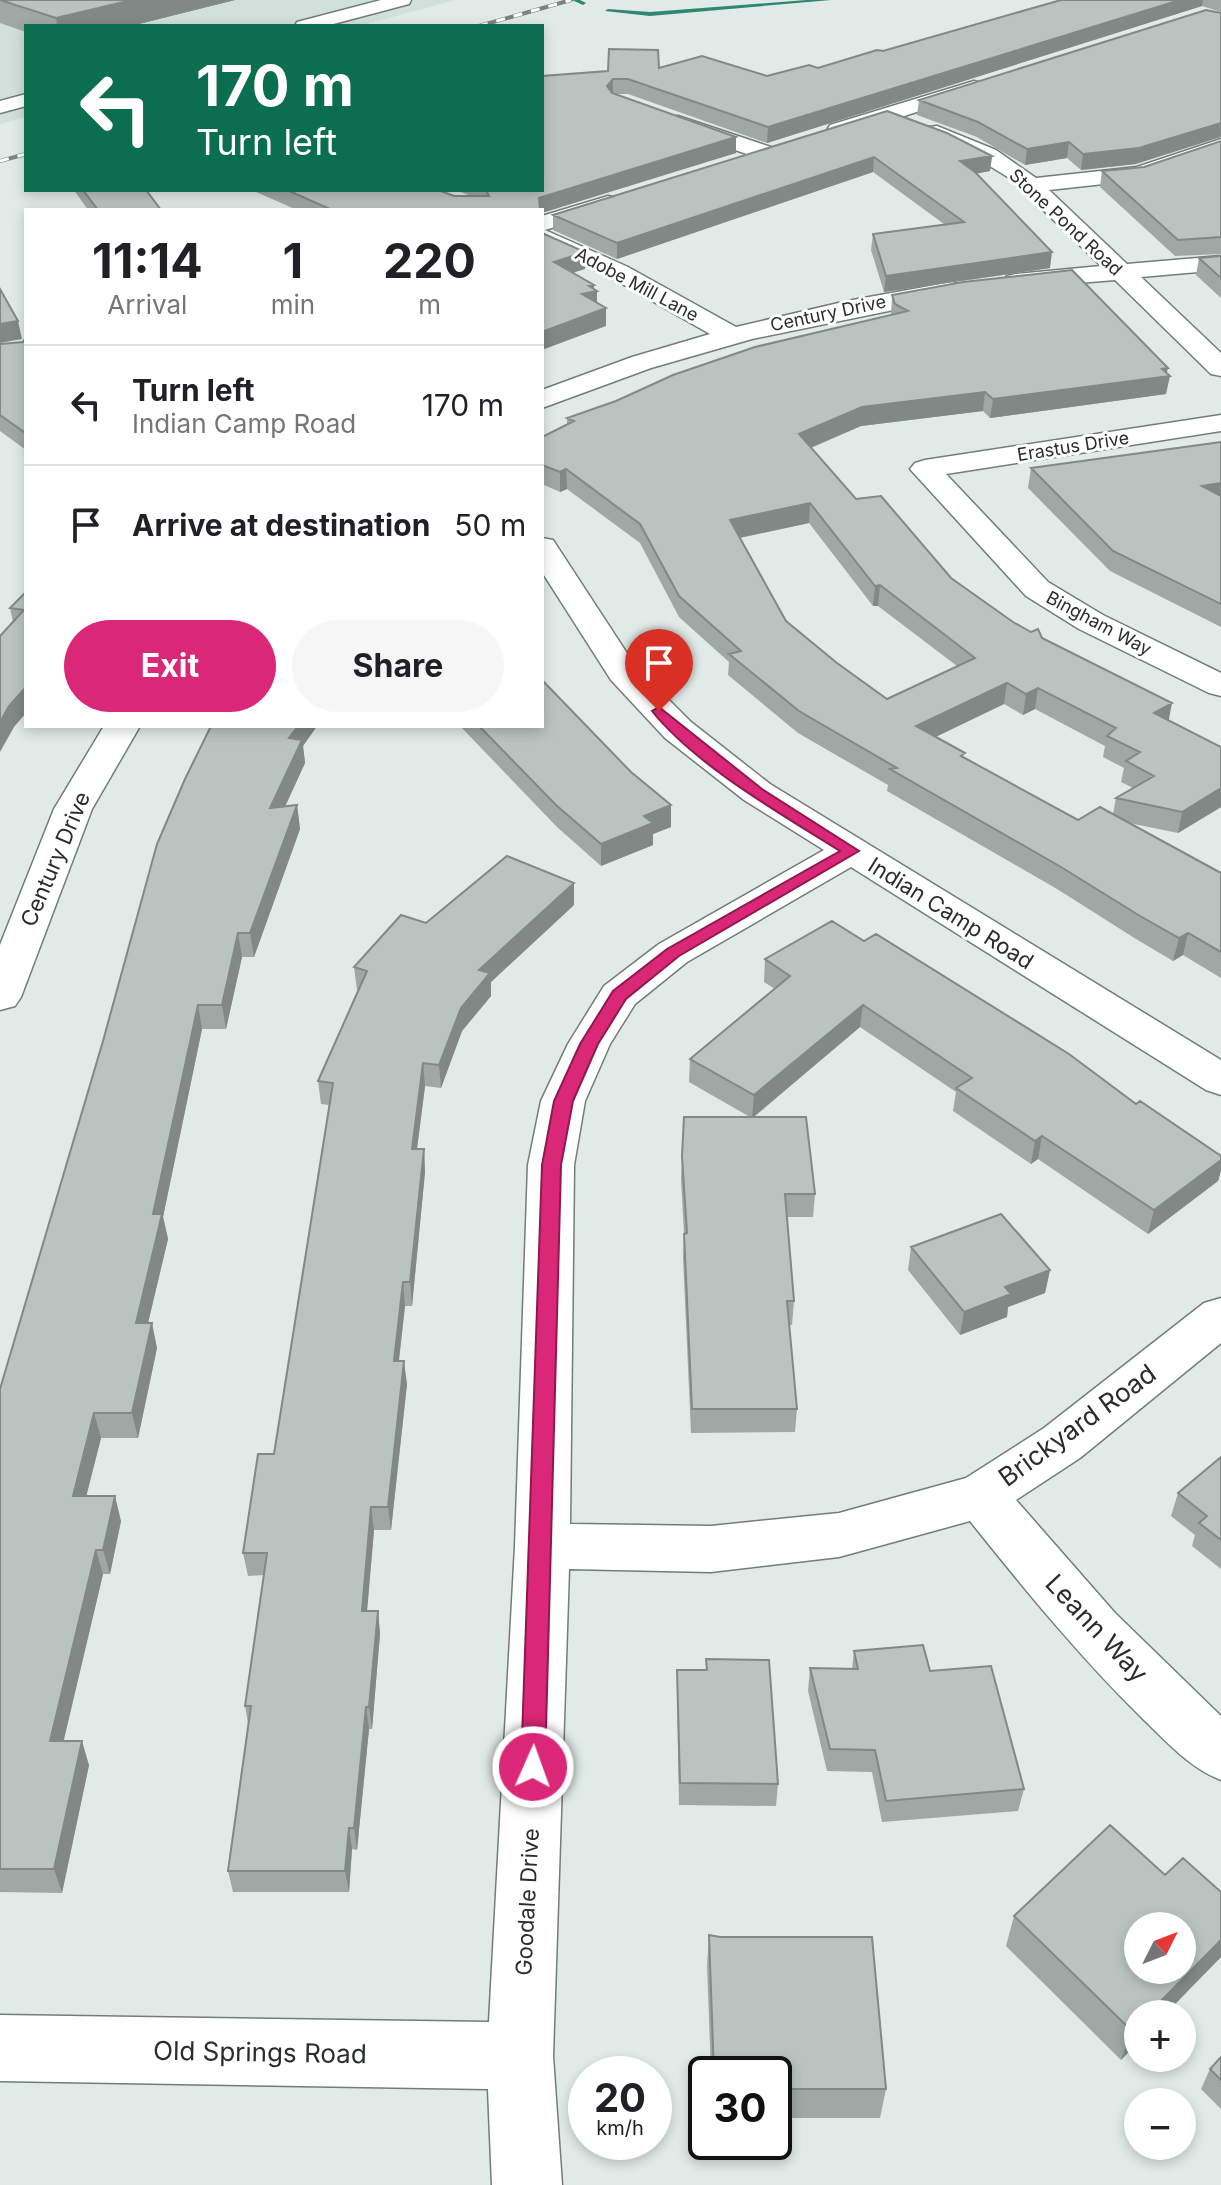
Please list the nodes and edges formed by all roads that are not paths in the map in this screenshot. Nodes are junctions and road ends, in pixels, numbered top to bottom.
1 (402, 0) edge
2 (312, 24) edge
3 (992, 81) edge
4 (24, 101) edge
5 (0, 107) edge
6 (886, 115) junction
7 (664, 116) edge
8 (811, 138) edge
9 (1221, 146) edge
10 (736, 162) edge
11 (1032, 185) junction
12 (632, 196) edge
13 (544, 223) edge
14 (544, 238) edge
15 (1221, 263) edge
16 (1116, 270) junction
17 (730, 334) junction
18 (1221, 368) edge
19 (544, 399) edge
20 (1221, 423) edge
21 (925, 469) joint
22 (544, 550) edge
23 (1221, 686) edge
24 (121, 728) edge
25 (851, 851) junction
26 (0, 997) edge
27 (1221, 1080) edge
28 (1221, 1316) edge
29 (981, 1496) junction
30 (542, 1546) junction
31 (1221, 1753) edge
32 (0, 2048) edge
33 (520, 2056) junction
34 (527, 2185) edge

1 - 2 street
3 - 6 street
4 - 5 street
6 - 8 street
6 - 11 street, Stone Pond Road
7 - 10 street
9 - 11 street
11 - 16 street, Stone Pond Road
12 - 13 street
14 - 17 street, Adobe Mill Lane
15 - 16 street, Century Drive
16 - 17 street, Century Drive
16 - 18 street, Stone Pond Road
17 - 19 street, Century Drive
20 - 21 street, Erastus Drive
21 - 23 street, Bingham Way
22 - 25 street, Indian Camp Road
24 - 26 street, Century Drive
25 - 27 street, Indian Camp Road
25 - 30 street, Goodale Drive
28 - 29 street, Brickyard Road
29 - 30 street, Brickyard Road
29 - 31 street, Leann Way
30 - 33 street, Goodale Drive
32 - 33 street, Old Springs Road
33 - 34 street, Goodale Drive

